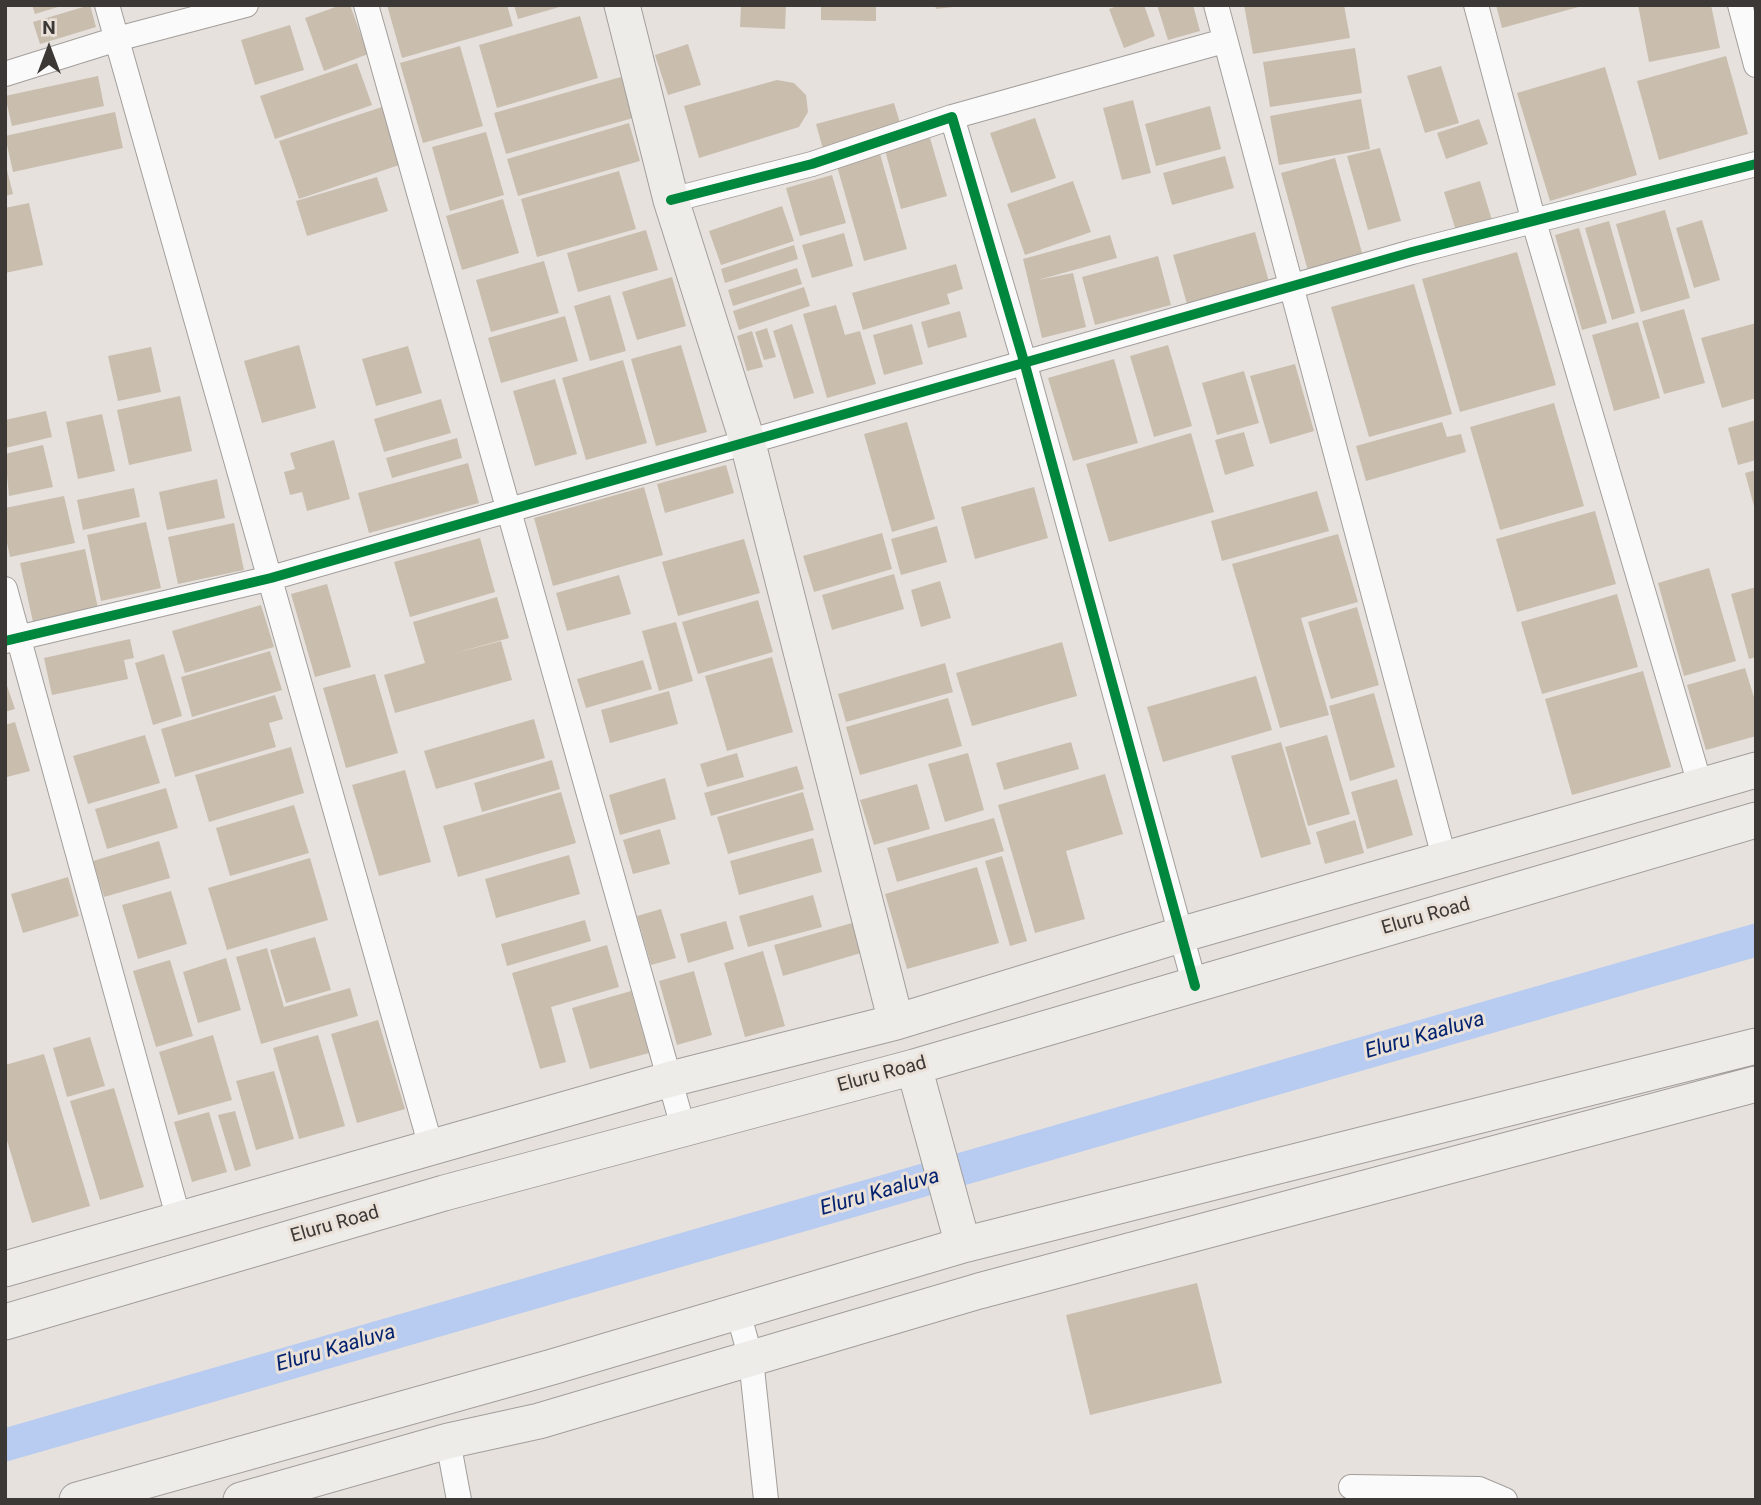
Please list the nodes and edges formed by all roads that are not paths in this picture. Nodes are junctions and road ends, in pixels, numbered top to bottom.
1 (107, 5) edge
2 (246, 5) edge
3 (366, 5) edge
4 (622, 5) edge
5 (1216, 5) edge
6 (1476, 5) edge
7 (1740, 5) edge
8 (117, 39) junction
9 (1224, 41) junction
10 (1756, 65) edge
11 (5, 74) edge
12 (952, 117) junction
13 (1756, 164) edge
14 (671, 200) junction
15 (1534, 222) junction
16 (1289, 287) junction
17 (1025, 365) junction
18 (747, 440) junction
19 (509, 509) junction
20 (271, 578) junction
21 (5, 589) edge
22 (12, 639) edge
23 (1756, 770) edge
24 (1701, 788) junction
25 (1756, 820) edge
26 (1445, 861) junction
27 (1180, 935) junction
28 (1195, 986) junction
29 (896, 1022) junction
30 (1756, 1046) edge
31 (914, 1067) junction
32 (671, 1079) junction
33 (1756, 1084) edge
34 (683, 1127) junction
35 (431, 1147) junction
36 (179, 1220) junction
37 (963, 1245) junction
38 (5, 1269) edge
39 (738, 1312) junction
40 (5, 1322) edge
41 (751, 1359) junction
42 (448, 1441) junction
43 (237, 1453) junction
44 (1352, 1487) dead end
45 (244, 1499) edge
46 (76, 1500) edge
47 (459, 1500) edge
48 (766, 1500) edge
49 (1505, 1500) edge

1 - 8 street
2 - 8 street
3 - 19 street
4 - 14 main road
5 - 9 street
6 - 15 street
7 - 10 street
8 - 11 street
8 - 20 street
9 - 12 street
9 - 16 street
12 - 14 street
12 - 17 street
13 - 15 street
14 - 18 main road
15 - 16 street
15 - 24 street
16 - 17 street
16 - 26 street
17 - 18 street
17 - 27 street
18 - 19 street
18 - 29 main road
19 - 20 street
19 - 32 street
20 - 22 street
20 - 35 street
21 - 22 street
22 - 36 street
23 - 24 main road
24 - 26 main road
25 - 28 main road, Eluru Road
26 - 27 main road
27 - 28 street
27 - 29 main road
28 - 31 main road, Eluru Road
29 - 32 main road
30 - 37 main road
31 - 34 main road, Eluru Road
31 - 37 main road
32 - 34 street
32 - 35 main road
33 - 41 main road
34 - 40 main road, Eluru Road
35 - 36 main road
36 - 38 main road
37 - 39 main road
39 - 41 street
39 - 43 main road
41 - 42 main road
41 - 48 street
42 - 45 main road
42 - 47 street
43 - 45 street
43 - 46 main road
44 - 49 street

